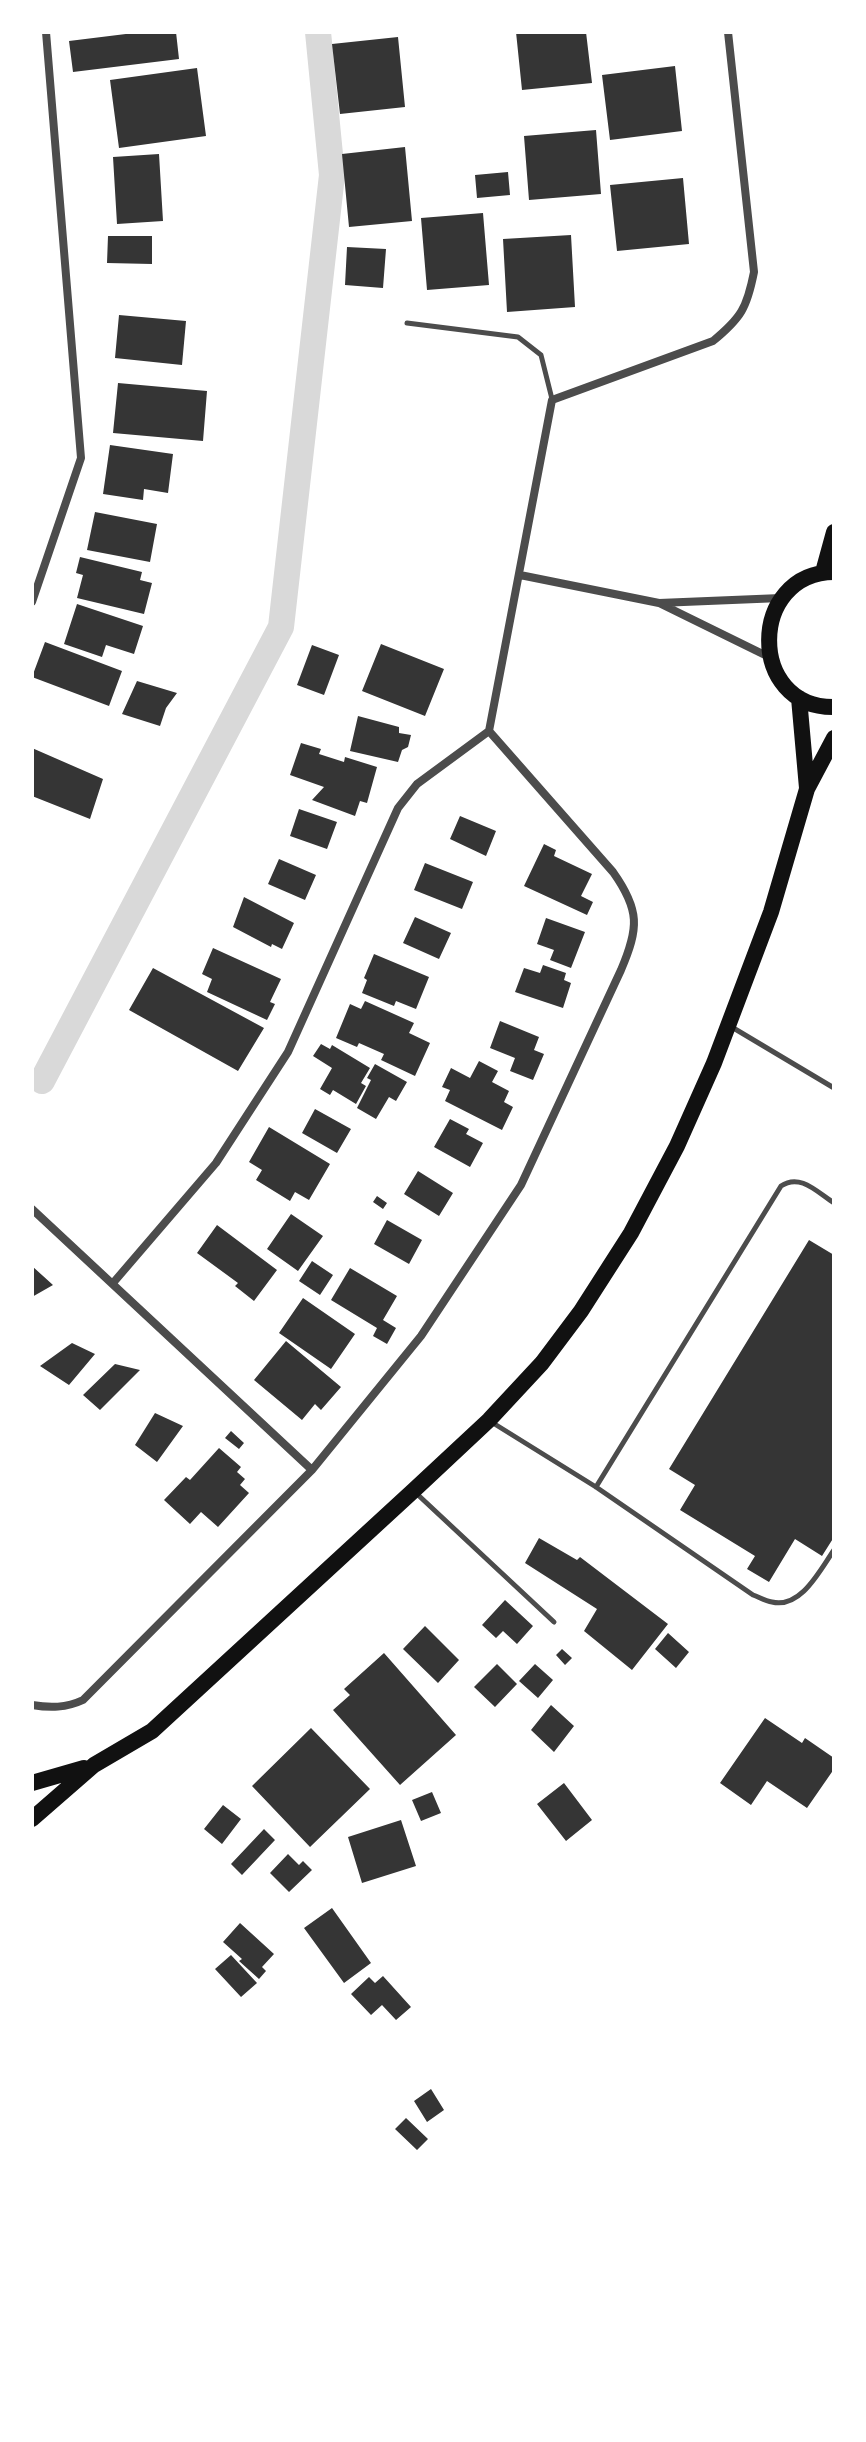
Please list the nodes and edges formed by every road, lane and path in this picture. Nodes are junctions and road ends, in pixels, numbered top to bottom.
1 (46, 32) edge
2 (728, 32) edge
3 (407, 323) dead end
4 (552, 400) junction
5 (834, 532) edge
6 (829, 572) edge
7 (520, 575) junction
8 (781, 598) junction
9 (32, 602) edge
10 (659, 603) junction
11 (769, 657) junction
12 (799, 698) junction
13 (834, 707) edge
14 (489, 731) junction
15 (834, 738) edge
16 (807, 789) junction
17 (729, 1025) junction
18 (834, 1088) edge
19 (834, 1203) edge
20 (32, 1209) edge
21 (113, 1283) junction
22 (489, 1420) junction
23 (312, 1470) junction
24 (596, 1487) junction
25 (413, 1491) junction
26 (834, 1550) edge
27 (554, 1622) dead end
28 (32, 1705) edge
29 (94, 1765) junction
30 (32, 1783) edge
31 (32, 1819) edge

1 - 9 street
2 - 4 street
3 - 4 lane
4 - 7 street
5 - 6 main road
6 - 8 main road
7 - 10 street
7 - 14 street
8 - 10 street
8 - 11 main road
10 - 11 street
11 - 12 main road
12 - 13 main road
12 - 16 main road
14 - 21 street
14 - 23 street
15 - 16 main road
16 - 17 main road
17 - 18 lane
17 - 22 main road
19 - 24 lane
20 - 21 street
21 - 23 street
22 - 24 lane
22 - 25 main road
23 - 28 street
24 - 26 lane
25 - 27 lane
25 - 29 main road
29 - 30 main road
29 - 31 main road

